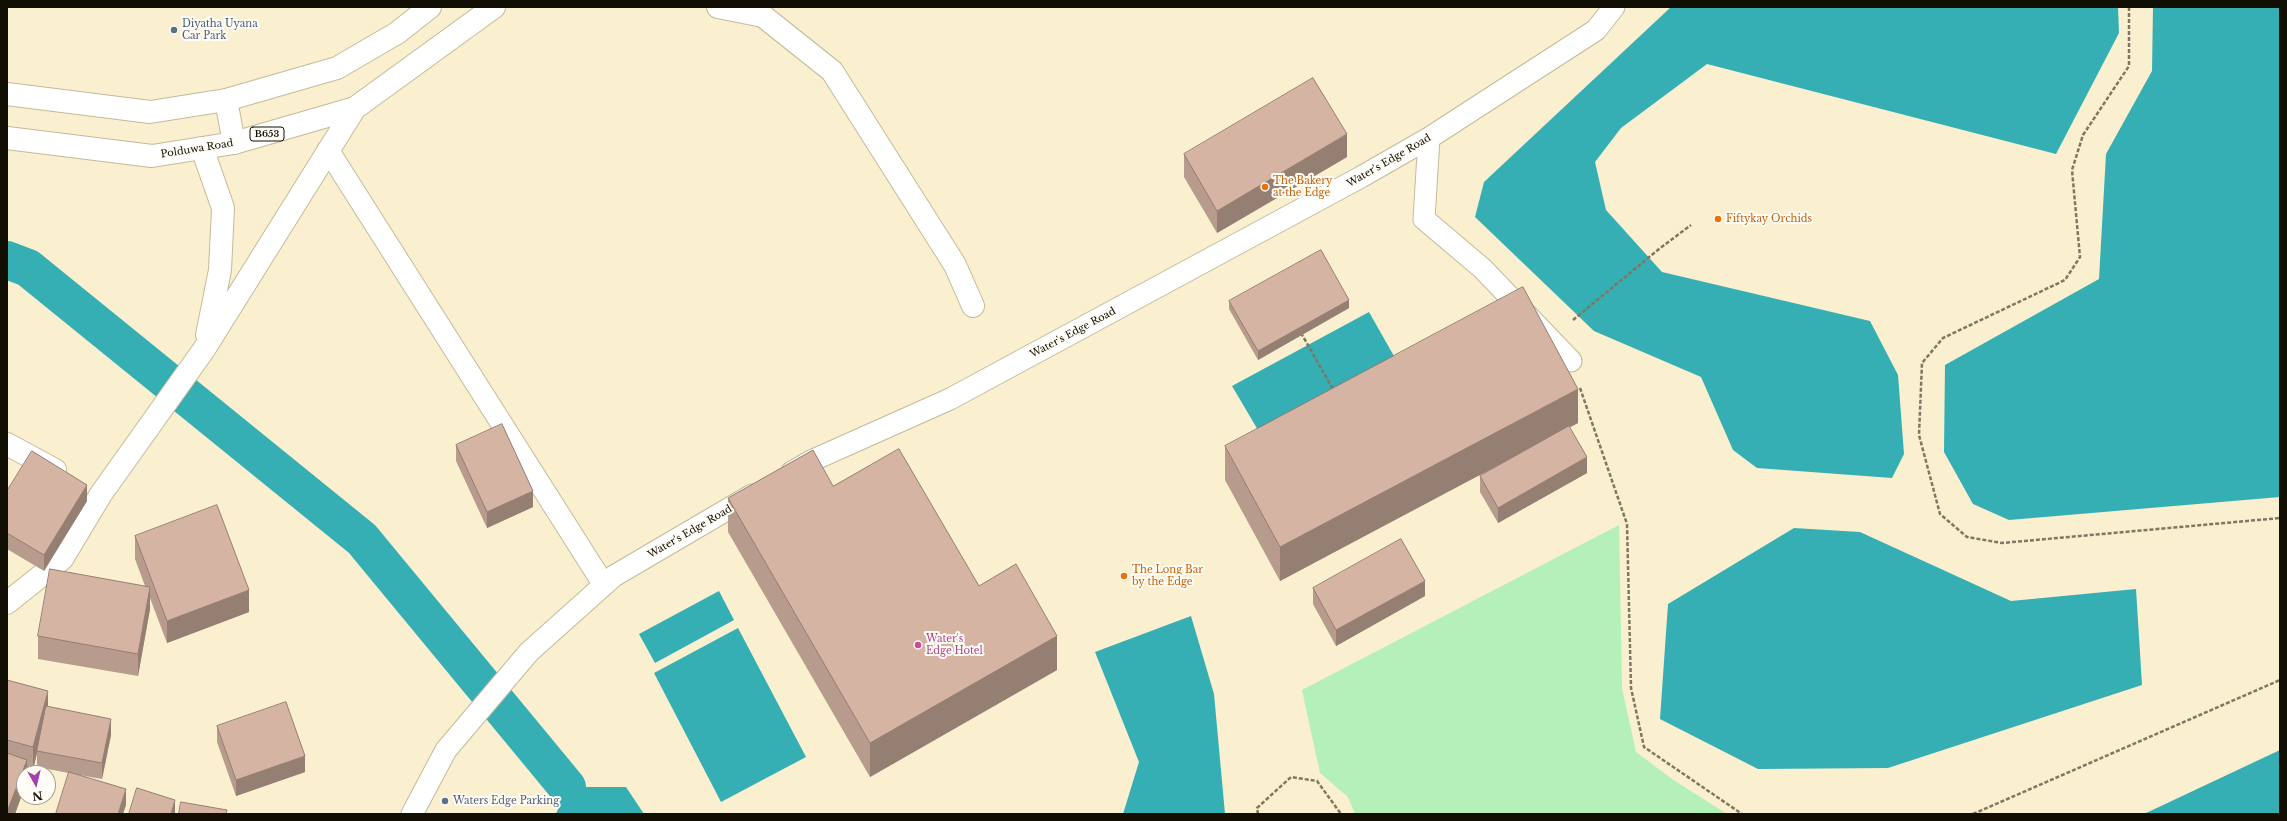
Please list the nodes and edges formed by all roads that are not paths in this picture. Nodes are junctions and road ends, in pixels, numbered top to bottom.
1 (430, 7) edge
2 (494, 7) edge
3 (718, 7) edge
4 (1614, 7) edge
5 (754, 12) edge
6 (7, 94) edge
7 (226, 100) junction
8 (355, 108) junction
9 (7, 138) edge
10 (1429, 138) junction
11 (234, 143) junction
12 (202, 148) junction
13 (328, 150) junction
14 (973, 306) dead end
15 (205, 348) junction
16 (1571, 361) road end
17 (7, 444) edge
18 (100, 494) junction
19 (604, 585) junction
20 (7, 603) edge
21 (412, 814) edge

1 - 7 street
2 - 8 street, Polduwa Road / B653
3 - 5 street
4 - 10 lane, Water's Edge Road
5 - 14 street
6 - 7 street
7 - 11 street
8 - 11 street, Polduwa Road / B653
8 - 13 street
9 - 12 street, Polduwa Road / B653
10 - 16 lane
10 - 19 lane, Water's Edge Road
11 - 12 street, Polduwa Road / B653
12 - 15 street
13 - 15 street
13 - 19 lane
15 - 18 street
17 - 18 street
18 - 20 street
19 - 21 lane, Water's Edge Road

